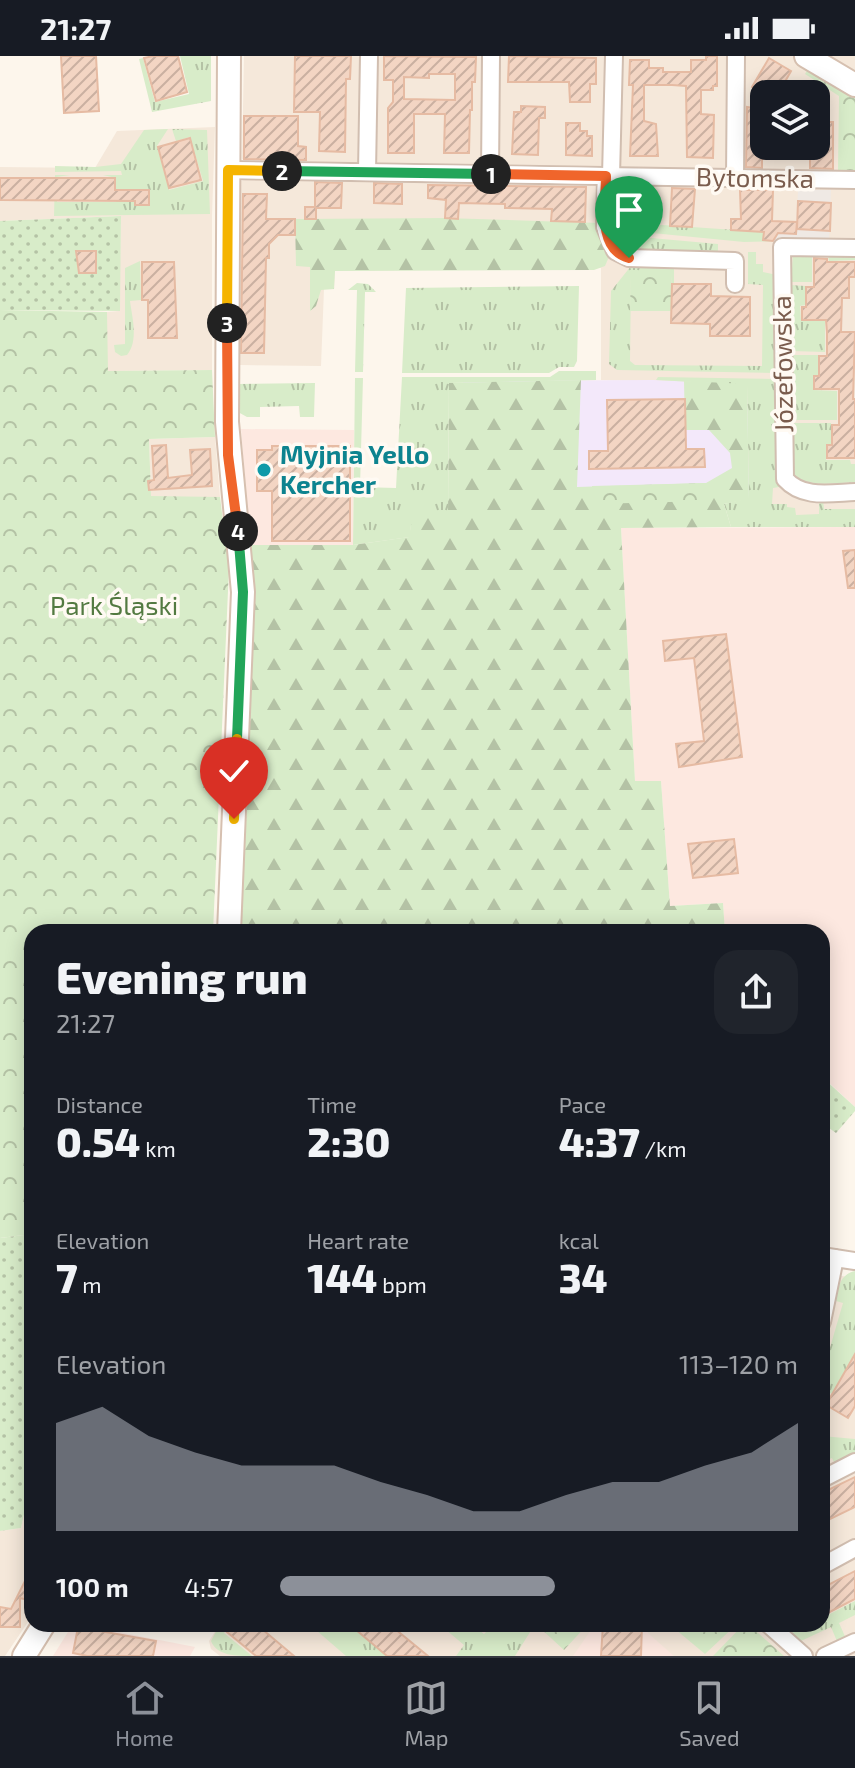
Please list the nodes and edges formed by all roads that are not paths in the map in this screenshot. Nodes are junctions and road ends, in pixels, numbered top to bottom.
1 (229, 56) edge
2 (369, 56) edge
3 (491, 56) edge
4 (614, 56) edge
5 (736, 56) edge
6 (806, 56) edge
7 (855, 85) edge
8 (228, 170) junction
9 (367, 172) junction
10 (490, 174) junction
11 (609, 176) junction
12 (735, 178) junction
13 (855, 180) edge
14 (855, 248) edge
15 (735, 284) dead end
16 (855, 492) edge
17 (229, 924) edge
18 (830, 1257) edge
19 (855, 1261) edge
20 (855, 1462) edge
21 (830, 1475) edge
22 (855, 1548) edge
23 (830, 1562) edge
24 (39, 1632) edge
25 (777, 1632) edge
26 (855, 1642) edge
27 (24, 1656) edge
28 (804, 1656) edge
29 (825, 1656) edge

1 - 8 street
2 - 9 street
3 - 10 street
4 - 11 street
5 - 12 street
6 - 7 street
8 - 9 street, Bytomska
8 - 17 street
9 - 10 street, Bytomska
10 - 11 street, Bytomska
11 - 12 street, Bytomska
11 - 15 street
12 - 13 street, Bytomska
14 - 16 street, Józefowska
18 - 19 street
20 - 21 street
22 - 23 street
24 - 27 street
25 - 28 street
26 - 29 street

